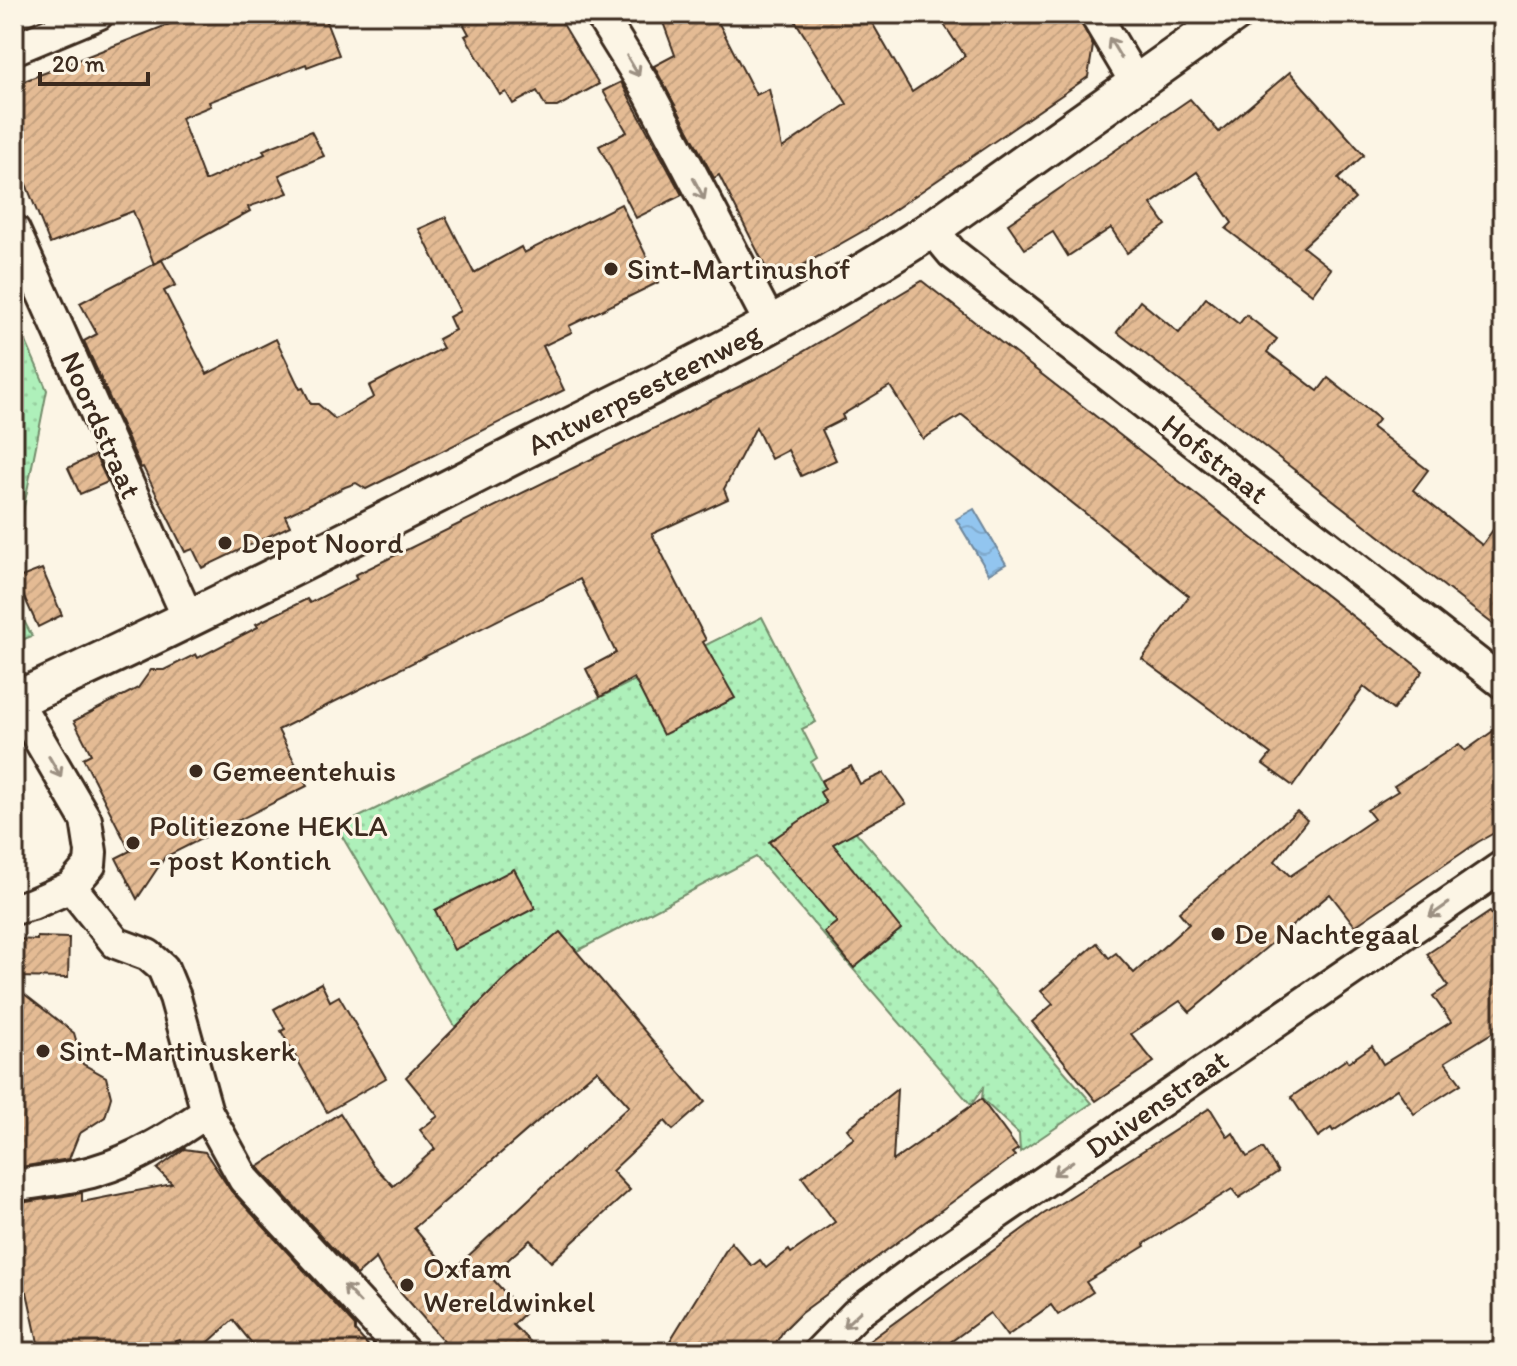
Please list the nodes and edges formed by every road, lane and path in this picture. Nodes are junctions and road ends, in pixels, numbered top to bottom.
1 (98, 14) edge
2 (600, 14) edge
3 (1095, 14) edge
4 (1234, 14) edge
5 (14, 49) edge
6 (1136, 83) junction
7 (932, 229) junction
8 (14, 230) edge
9 (771, 325) junction
10 (189, 620) junction
11 (1503, 683) edge
12 (15, 700) edge
13 (1503, 866) edge
14 (71, 887) junction
15 (14, 909) edge
16 (207, 1112) junction
17 (14, 1186) edge
18 (404, 1352) edge
19 (819, 1352) edge

1 - 5 street
2 -> 9 street
6 -> 3 street
4 - 6 street, Antwerpsesteenweg
6 - 7 street, Antwerpsesteenweg
7 - 9 street, Antwerpsesteenweg
7 - 11 street, Hofstraat
8 - 10 street, Noordstraat
9 - 10 street, Antwerpsesteenweg
10 - 12 street, Antwerpsesteenweg
12 -> 14 street
13 -> 19 street, Duivenstraat
14 - 15 street
14 - 16 street
16 - 17 street
18 -> 16 street

